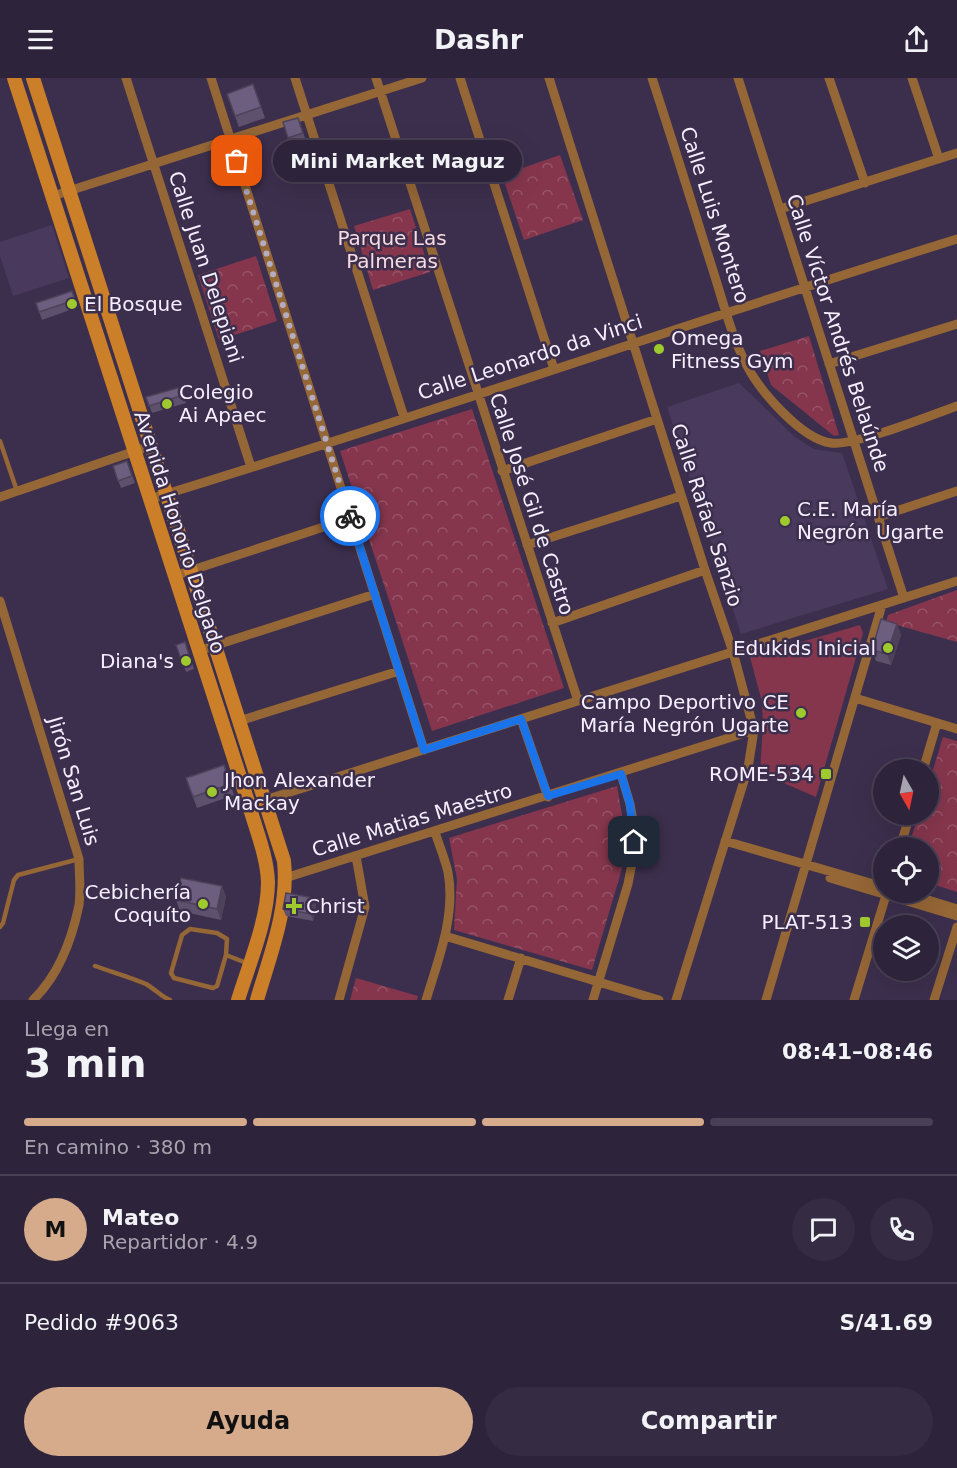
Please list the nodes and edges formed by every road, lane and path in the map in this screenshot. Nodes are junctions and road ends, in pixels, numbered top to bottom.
1 (14, 78) edge
2 (33, 78) edge
3 (126, 78) edge
4 (211, 78) edge
5 (294, 78) edge
6 (376, 78) edge
7 (422, 78) edge
8 (460, 78) edge
9 (549, 78) edge
10 (652, 78) edge
11 (738, 78) edge
12 (829, 78) edge
13 (912, 78) edge
14 (380, 91) junction
15 (306, 115) junction
16 (230, 139) junction
17 (957, 153) edge
18 (939, 159) junction
19 (154, 164) junction
20 (865, 183) junction
21 (69, 191) junction
22 (53, 196) junction
23 (780, 209) junction
24 (957, 238) edge
25 (804, 286) junction
26 (727, 312) junction
27 (957, 324) edge
28 (632, 342) junction
29 (829, 364) junction
30 (554, 369) junction
31 (477, 394) junction
32 (957, 406) edge
33 (404, 417) junction
34 (657, 419) junction
35 (854, 440) junction
36 (0, 441) edge
37 (327, 443) junction
38 (150, 446) junction
39 (134, 452) junction
40 (251, 467) junction
41 (502, 471) junction
42 (17, 491) junction
43 (957, 491) edge
44 (166, 494) junction
45 (681, 495) junction
46 (0, 496) edge
47 (150, 499) junction
48 (878, 517) junction
49 (351, 518) junction
50 (527, 545) junction
51 (705, 570) junction
52 (191, 571) junction
53 (174, 576) junction
54 (957, 581) edge
55 (375, 594) junction
56 (904, 598) junction
57 (0, 601) edge
58 (882, 605) junction
59 (552, 623) junction
60 (215, 646) junction
61 (198, 651) junction
62 (734, 652) junction
63 (399, 671) junction
64 (855, 698) junction
65 (578, 701) junction
66 (521, 719) junction
67 (239, 721) junction
68 (937, 723) junction
69 (957, 729) edge
70 (754, 730) junction
71 (424, 750) junction
72 (926, 759) edge
73 (621, 774) junction
74 (548, 796) junction
75 (265, 800) junction
76 (249, 805) junction
77 (435, 832) junction
78 (725, 841) junction
79 (356, 856) junction
80 (80, 858) junction
81 (807, 865) junction
82 (285, 878) junction
83 (873, 888) edge
84 (883, 903) edge
85 (919, 903) edge
86 (938, 903) edge
87 (957, 909) edge
88 (957, 916) edge
89 (0, 927) edge
90 (957, 927) edge
91 (445, 936) junction
92 (226, 955) junction
93 (521, 958) junction
94 (249, 964) junction
95 (95, 966) dead end
96 (598, 982) junction
97 (33, 1000) edge
98 (170, 1000) edge
99 (238, 1000) edge
100 (256, 1000) edge
101 (339, 1000) edge
102 (426, 1000) edge
103 (508, 1000) edge
104 (593, 1000) edge
105 (659, 1000) edge
106 (676, 1000) edge
107 (766, 1000) edge
108 (854, 1000) edge
109 (934, 1000) edge

1 - 22 street, Avenida Honorio Delgado
2 - 21 street, Avenida Honorio Delgado
3 - 19 street, Calle Juan Delepiani
4 - 16 street
5 - 15 street
6 - 14 street, Calle José Gil de Castro
7 - 14 street
8 - 30 street
9 - 28 street, Calle Rafael Sanzio
10 - 26 street, Calle Luis Montero
11 - 23 street, Calle Víctor Andrés Belaúnde
12 - 20 street
13 - 18 street
14 - 15 street
14 - 31 street, Calle José Gil de Castro
15 - 16 street
15 - 33 street
16 - 19 street
16 - 37 street
17 - 18 street
18 - 20 street
19 - 21 street
19 - 40 street, Calle Juan Delepiani
20 - 23 street
21 - 22 street
21 - 38 street, Avenida Honorio Delgado
22 - 39 street, Avenida Honorio Delgado
23 - 25 street, Calle Víctor Andrés Belaúnde
24 - 25 street, Calle Leonardo da Vinci
25 - 26 street, Calle Leonardo da Vinci
25 - 29 street, Calle Víctor Andrés Belaúnde
26 - 28 street, Calle Leonardo da Vinci
26 - 35 street, Calle Luis Montero
27 - 29 street
28 - 30 street, Calle Leonardo da Vinci
28 - 34 street, Calle Rafael Sanzio
29 - 35 street, Calle Víctor Andrés Belaúnde
30 - 31 street, Calle Leonardo da Vinci
31 - 33 street, Calle Leonardo da Vinci
31 - 41 street, Calle José Gil de Castro
32 - 35 street, Calle Luis Montero
33 - 37 street, Calle Leonardo da Vinci
34 - 41 street
34 - 45 street, Calle Rafael Sanzio
35 - 48 street, Calle Víctor Andrés Belaúnde
36 - 42 lane
37 - 40 street, Calle Leonardo da Vinci
37 - 49 street
38 - 39 street
38 - 44 street, Avenida Honorio Delgado
39 - 42 street
39 - 47 street, Avenida Honorio Delgado
40 - 44 street, Calle Leonardo da Vinci
41 - 50 street, Calle José Gil de Castro
42 - 46 street
43 - 48 street
44 - 47 street, Calle Leonardo da Vinci
44 - 52 street, Avenida Honorio Delgado
45 - 50 street
45 - 51 street, Calle Rafael Sanzio
47 - 53 street, Avenida Honorio Delgado
48 - 56 street, Calle Víctor Andrés Belaúnde
49 - 52 street
49 - 55 street
50 - 59 street, Calle José Gil de Castro
51 - 59 street
51 - 62 street, Calle Rafael Sanzio
52 - 53 street
52 - 60 street, Avenida Honorio Delgado
53 - 61 street, Avenida Honorio Delgado
54 - 56 street
55 - 60 street
55 - 63 street
56 - 58 street
57 - 80 street, Jirón San Luis
58 - 62 street
58 - 64 street
59 - 65 street, Calle José Gil de Castro
60 - 61 street
60 - 67 street, Avenida Honorio Delgado
61 - 76 street, Avenida Honorio Delgado
62 - 65 street
62 - 70 street, Calle Rafael Sanzio
63 - 67 street
63 - 71 street
64 - 68 street
64 - 81 street
65 - 66 street
66 - 71 street
66 - 74 street
67 - 75 street, Avenida Honorio Delgado
68 - 69 street
68 - 72 street
70 - 73 street, Calle Matias Maestro
70 - 78 street, Calle Rafael Sanzio
71 - 75 street
73 - 74 street, Calle Matias Maestro
73 - 96 street
74 - 77 street, Calle Matias Maestro
75 - 76 street
75 - 82 street, Avenida Honorio Delgado
76 - 94 street, Avenida Honorio Delgado
77 - 79 street, Calle Matias Maestro
77 - 91 street
78 - 81 street
78 - 106 street, Calle Rafael Sanzio
79 - 82 street, Calle Matias Maestro
79 - 101 street
80 - 89 lane
80 - 97 street, Jirón San Luis
81 - 83 street
81 - 107 street
82 - 100 street, Avenida Honorio Delgado
84 - 108 street
85 - 88 street
86 - 87 street
90 - 109 street
91 - 93 street
91 - 102 street
92 - 92 lane
92 - 94 lane
93 - 96 street
93 - 103 street
94 - 99 street, Avenida Honorio Delgado
95 - 98 lane
96 - 104 street
96 - 105 street

